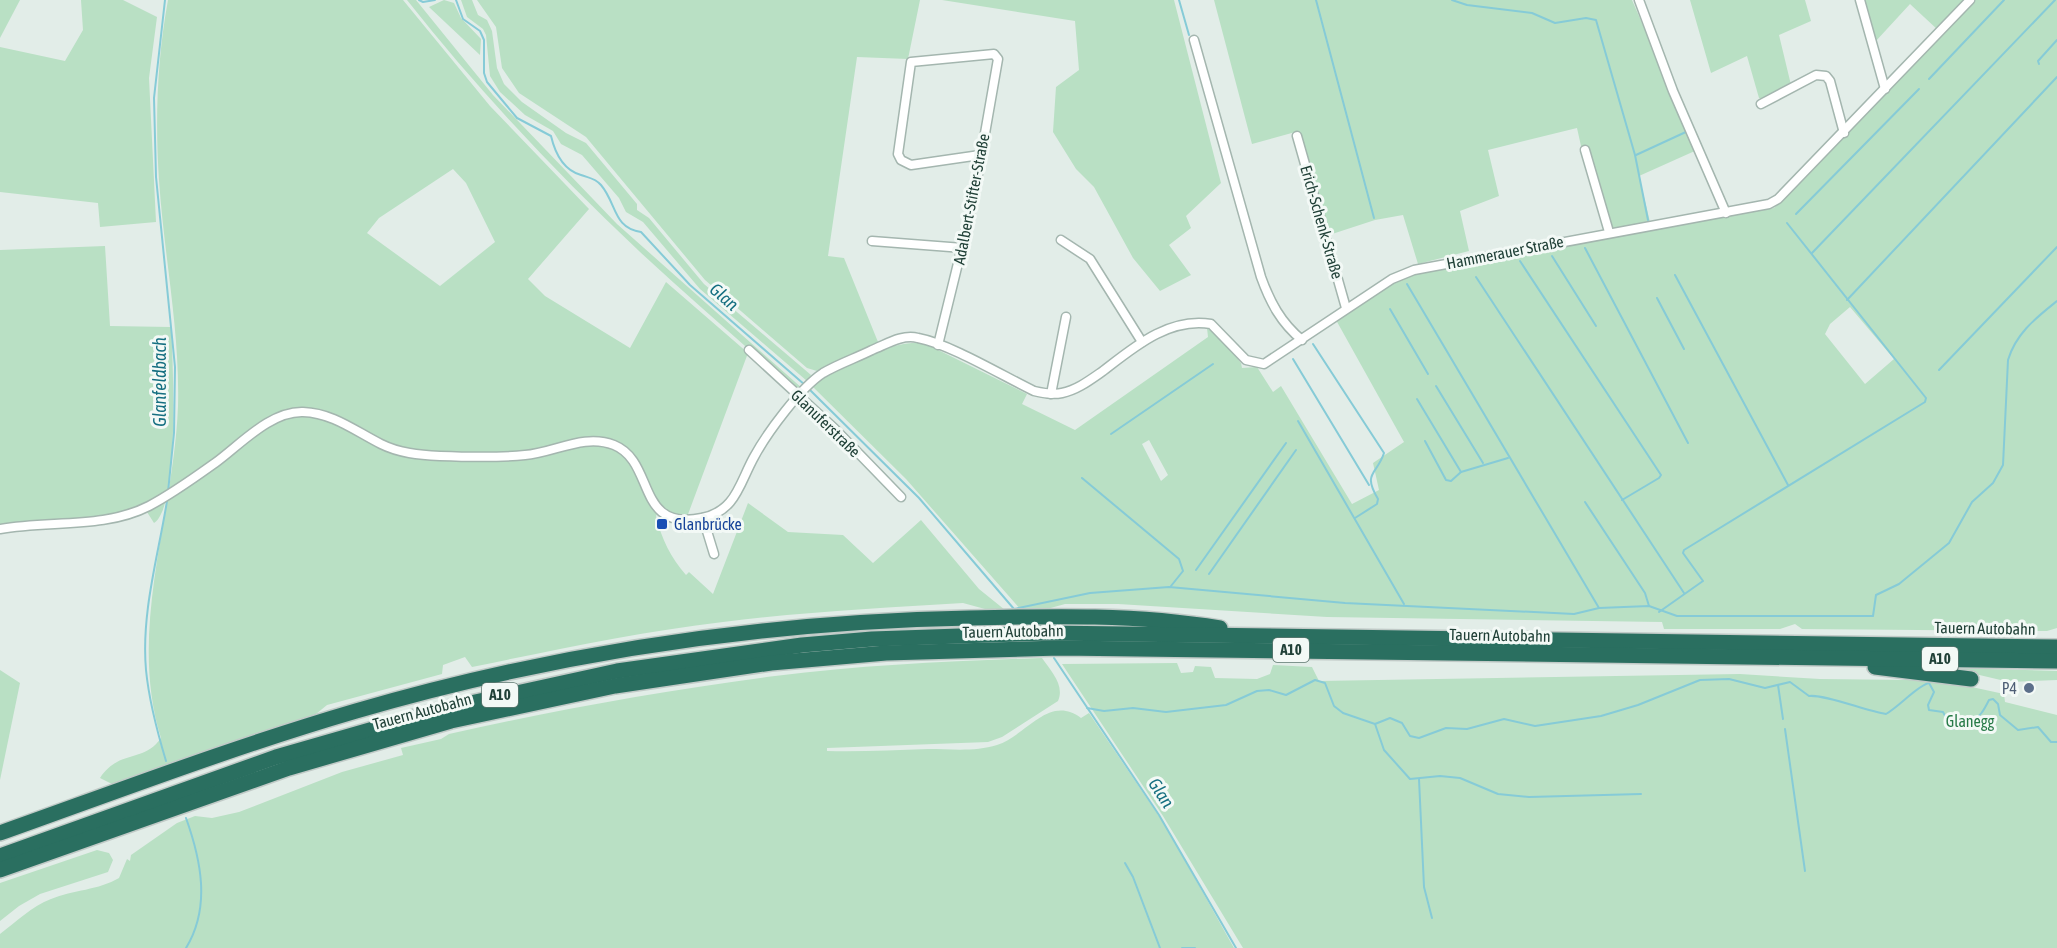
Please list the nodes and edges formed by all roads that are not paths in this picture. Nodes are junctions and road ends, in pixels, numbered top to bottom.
1 (1639, 0) edge
2 (1860, 0) edge
3 (1970, 0) edge
4 (1194, 40) dead end
5 (1885, 89) junction
6 (1761, 104) dead end
7 (1844, 133) junction
8 (1297, 136) dead end
9 (1585, 150) dead end
10 (980, 155) junction
11 (1726, 213) junction
12 (1609, 232) junction
13 (1061, 240) dead end
14 (872, 241) dead end
15 (963, 248) junction
16 (1346, 308) junction
17 (1066, 317) dead end
18 (1302, 340) junction
19 (1142, 342) junction
20 (938, 345) junction
21 (749, 350) dead end
22 (1051, 394) junction
23 (801, 396) junction
24 (902, 497) dead end
25 (703, 518) junction
26 (0, 529) edge
27 (714, 554) dead end
28 (1264, 636) junction
29 (2057, 646) edge
30 (1824, 658) junction
31 (2057, 661) edge
32 (1971, 679) dead end
33 (0, 833) edge
34 (0, 856) edge
35 (0, 870) edge

1 - 11 street
2 - 5 street
3 - 5 street, Hammerauer Straße
4 - 18 street
5 - 7 street, Hammerauer Straße
6 - 7 street
7 - 11 street, Hammerauer Straße
8 - 16 street, Erich-Schenk-Straße
9 - 12 street
10 - 10 street, Adalbert-Stifter-Straße
10 - 15 street, Adalbert-Stifter-Straße
11 - 12 street, Hammerauer Straße
12 - 16 street, Hammerauer Straße
13 - 19 street
14 - 15 street
15 - 20 street, Adalbert-Stifter-Straße
16 - 18 street, Hammerauer Straße
17 - 22 street
18 - 19 street, Hammerauer Straße
19 - 22 street, Hammerauer Straße
20 - 22 street
20 - 23 street
21 - 23 street, Glanuferstraße
23 - 24 street, Glanuferstraße
23 - 25 street
25 - 26 street
25 - 27 street
28 - 29 highway, Tauern Autobahn / A10
28 - 33 highway
28 - 34 highway, A10
30 - 31 highway, Tauern Autobahn / A10
30 - 32 highway
30 - 35 highway, Tauern Autobahn / A10

